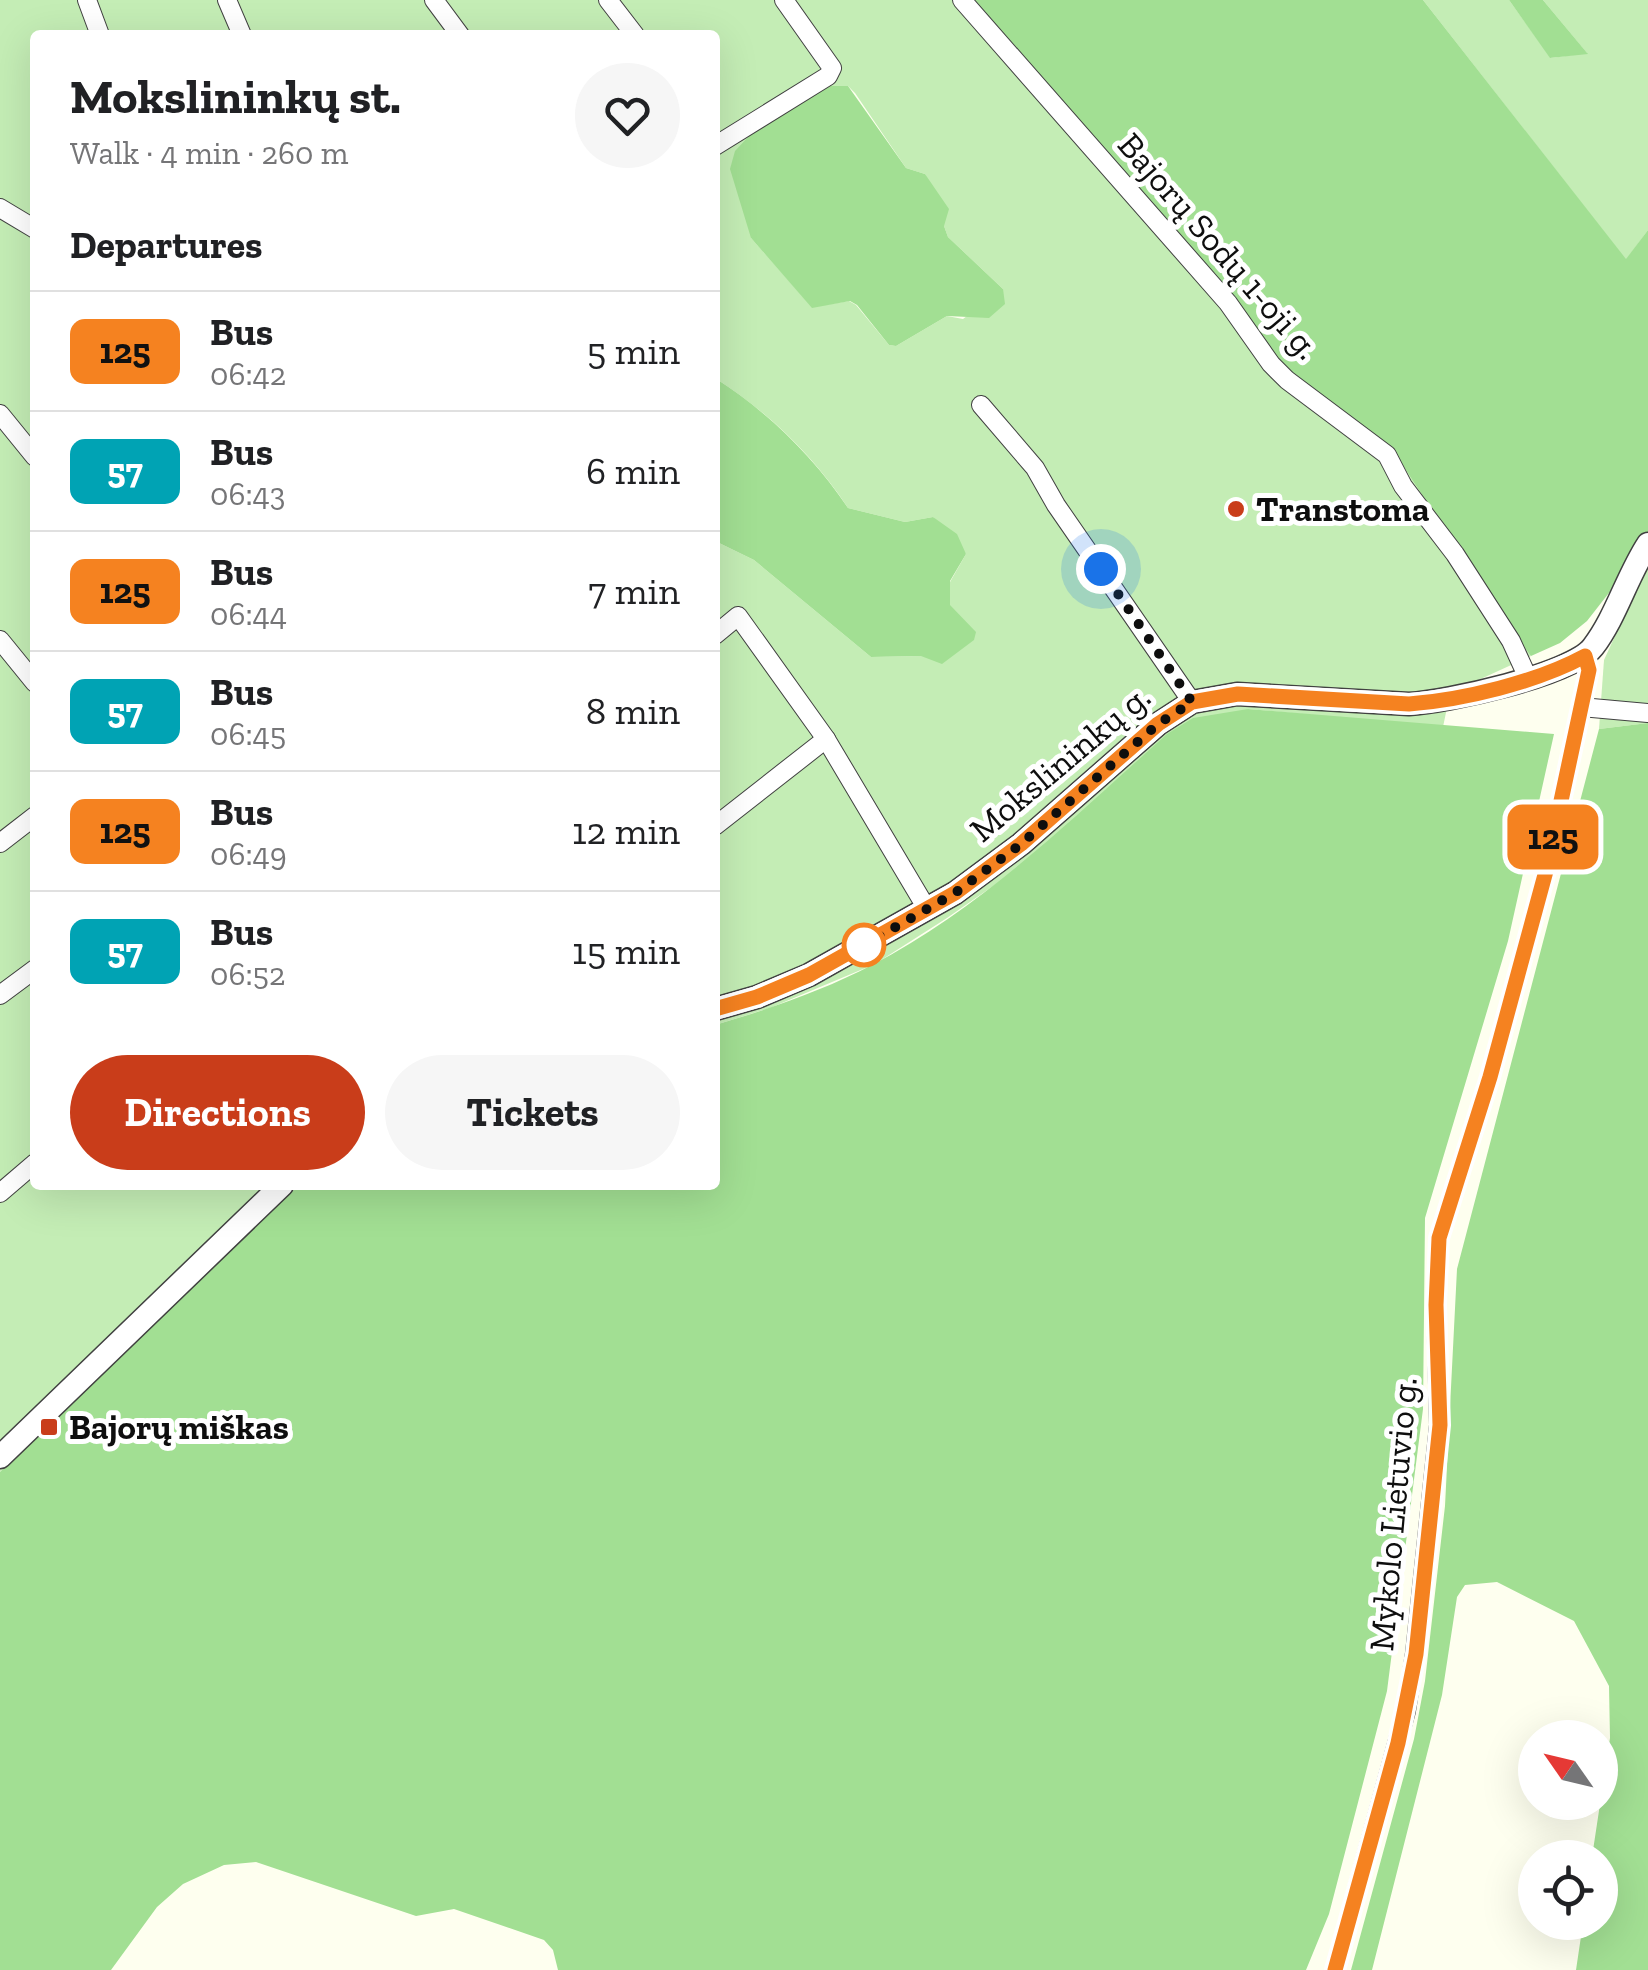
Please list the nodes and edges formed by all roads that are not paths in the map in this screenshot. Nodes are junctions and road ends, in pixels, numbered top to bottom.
1 (87, 0) edge
2 (226, 0) edge
3 (434, 0) edge
4 (608, 0) edge
5 (784, 0) edge
6 (962, 0) edge
7 (98, 30) edge
8 (240, 30) edge
9 (456, 30) edge
10 (630, 30) edge
11 (720, 142) edge
12 (0, 208) edge
13 (30, 227) edge
14 (981, 404) dead end
15 (0, 414) edge
16 (30, 451) edge
17 (1648, 544) edge
18 (720, 631) edge
19 (1, 644) edge
20 (1585, 656) junction
21 (30, 677) edge
22 (1528, 678) junction
23 (1192, 702) junction
24 (1581, 707) junction
25 (1648, 713) edge
26 (826, 739) junction
27 (30, 820) edge
28 (720, 822) edge
29 (0, 843) edge
30 (927, 909) junction
31 (30, 973) edge
32 (0, 995) edge
33 (720, 1007) edge
34 (30, 1168) edge
35 (277, 1190) edge
36 (0, 1193) edge
37 (0, 1457) edge
38 (1335, 1970) edge

1 - 7 street
2 - 8 street
3 - 9 street
4 - 10 street
5 - 11 street
6 - 22 street, Bajorų Sodų 1-oji g.
12 - 13 street
14 - 23 street
15 - 16 street
17 - 20 street
18 - 26 street
19 - 21 street
20 - 22 street, Mokslininkų g.
20 - 24 street, Mykolo Lietuvio g.
22 - 23 street, Mokslininkų g.
23 - 30 street, Mokslininkų g.
24 - 25 street
24 - 38 street, Mykolo Lietuvio g.
26 - 28 street
26 - 30 street
27 - 29 street
30 - 33 street, Mokslininkų g.
31 - 32 street
34 - 36 street
35 - 37 street

